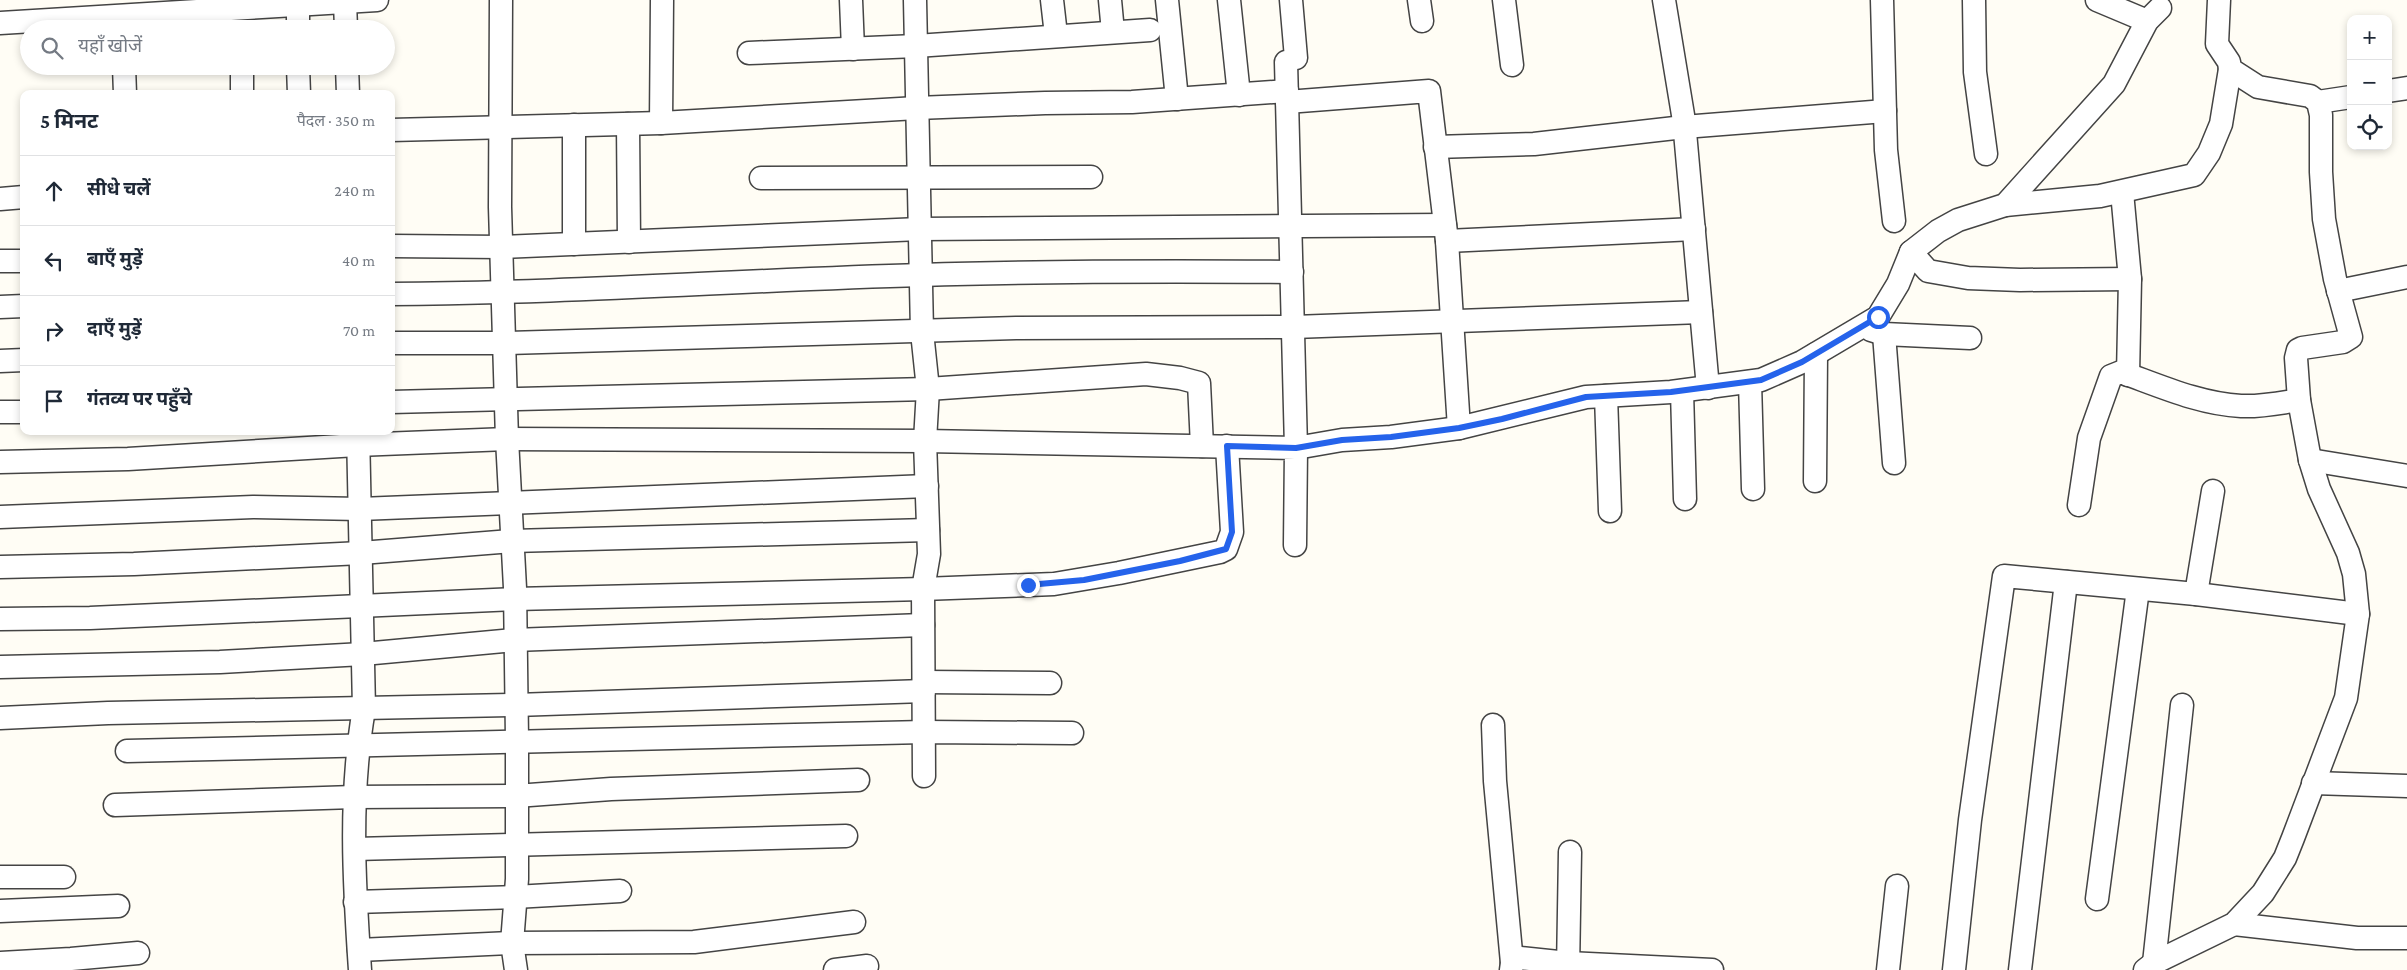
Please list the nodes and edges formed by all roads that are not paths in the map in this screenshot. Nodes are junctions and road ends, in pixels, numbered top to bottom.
1 (377, 0) edge
2 (501, 0) edge
3 (662, 0) edge
4 (851, 0) edge
5 (915, 0) edge
6 (1052, 0) edge
7 (1110, 0) edge
8 (1167, 0) edge
9 (1229, 0) edge
10 (1291, 0) edge
11 (1504, 0) edge
12 (1664, 0) edge
13 (1882, 0) edge
14 (1974, 0) edge
15 (2097, 0) edge
16 (2219, 0) edge
17 (345, 2) junction
18 (298, 6) junction
19 (249, 12) edge
20 (123, 15) edge
21 (46, 20) edge
22 (298, 20) edge
23 (346, 20) edge
24 (20, 22) edge
25 (0, 23) edge
26 (1150, 30) dead end
27 (1113, 32) junction
28 (1056, 35) junction
29 (916, 46) junction
30 (853, 49) junction
31 (749, 53) dead end
32 (1512, 66) dead end
33 (2230, 69) junction
34 (124, 75) edge
35 (242, 75) edge
36 (298, 75) edge
37 (347, 75) edge
38 (2407, 88) edge
39 (125, 90) edge
40 (242, 90) edge
41 (299, 90) edge
42 (348, 90) edge
43 (2392, 90) edge
44 (1239, 95) junction
45 (1287, 97) junction
46 (2347, 98) edge
47 (1177, 99) junction
48 (2318, 102) junction
49 (917, 108) junction
50 (1885, 112) junction
51 (661, 123) junction
52 (628, 124) junction
53 (574, 125) junction
54 (501, 127) junction
55 (1684, 127) junction
56 (395, 130) edge
57 (1435, 147) junction
58 (1986, 154) dead end
59 (1091, 177) dead end
60 (761, 178) dead end
61 (919, 178) junction
62 (2122, 192) junction
63 (20, 198) edge
64 (0, 199) edge
65 (2005, 205) junction
66 (1894, 221) dead end
67 (1291, 226) junction
68 (920, 229) junction
69 (1694, 230) junction
70 (1446, 233) junction
71 (629, 242) junction
72 (574, 244) junction
73 (395, 246) edge
74 (502, 247) junction
75 (1911, 252) junction
76 (0, 261) edge
77 (20, 261) edge
78 (1292, 272) junction
79 (921, 275) junction
80 (2407, 277) edge
81 (2130, 279) junction
82 (2338, 291) junction
83 (503, 293) junction
84 (395, 294) edge
85 (20, 306) edge
86 (0, 307) edge
87 (1701, 312) junction
88 (1454, 321) junction
89 (1294, 327) junction
90 (1860, 327) junction
91 (922, 332) junction
92 (1884, 334) junction
93 (1970, 338) dead end
94 (504, 342) junction
95 (395, 344) edge
96 (1816, 354) junction
97 (20, 360) edge
98 (0, 361) edge
99 (2128, 375) junction
100 (1750, 382) junction
101 (1708, 388) junction
102 (928, 389) junction
103 (1682, 391) junction
104 (1606, 396) junction
105 (506, 399) junction
106 (2299, 400) junction
107 (395, 402) edge
108 (0, 412) edge
109 (20, 412) edge
110 (1459, 428) junction
111 (358, 438) edge
112 (507, 439) junction
113 (925, 441) junction
114 (1202, 446) junction
115 (1227, 446) junction
116 (1296, 448) junction
117 (2310, 460) junction
118 (0, 462) edge
119 (1894, 463) dead end
120 (2407, 476) edge
121 (1815, 481) dead end
122 (927, 486) junction
123 (1753, 489) dead end
124 (2213, 491) dead end
125 (1685, 499) dead end
126 (510, 502) junction
127 (2079, 505) dead end
128 (360, 509) junction
129 (1610, 511) dead end
130 (0, 517) edge
131 (928, 530) junction
132 (512, 541) junction
133 (1295, 545) dead end
134 (361, 553) junction
135 (0, 567) edge
136 (2066, 582) junction
137 (923, 589) junction
138 (2138, 589) junction
139 (2196, 594) junction
140 (515, 599) junction
141 (362, 605) junction
142 (2358, 614) junction
143 (0, 619) edge
144 (923, 625) junction
145 (514, 640) junction
146 (363, 654) junction
147 (0, 667) edge
148 (1050, 683) dead end
149 (924, 687) junction
150 (516, 705) junction
151 (2182, 706) dead end
152 (364, 709) junction
153 (0, 718) edge
154 (1493, 725) dead end
155 (924, 732) junction
156 (1072, 733) dead end
157 (517, 740) junction
158 (358, 744) junction
159 (126, 750) dead end
160 (924, 776) dead end
161 (858, 780) dead end
162 (2313, 783) junction
163 (2407, 786) edge
164 (516, 796) junction
165 (354, 797) junction
166 (115, 805) dead end
167 (846, 836) dead end
168 (518, 844) junction
169 (354, 849) junction
170 (1570, 852) dead end
171 (0, 877) edge
172 (64, 877) dead end
173 (1897, 886) dead end
174 (620, 891) dead end
175 (515, 898) junction
176 (2097, 899) dead end
177 (355, 902) junction
178 (118, 906) dead end
179 (0, 910) edge
180 (854, 922) dead end
181 (2234, 924) junction
182 (2407, 938) edge
183 (512, 943) junction
184 (138, 953) dead end
185 (360, 960) edge
186 (0, 963) edge
187 (868, 966) dead end
188 (1512, 966) edge
189 (2150, 966) edge
190 (1568, 967) edge
191 (1629, 968) edge
192 (516, 970) edge
193 (835, 970) edge
194 (1712, 970) edge
195 (1888, 970) edge
196 (1954, 970) edge
197 (2020, 970) edge

1 - 17 street
2 - 54 street
3 - 51 street
4 - 30 street
5 - 29 street
6 - 28 street
7 - 27 street
8 - 47 street
9 - 44 street
10 - 45 street
11 - 32 street
12 - 55 street
13 - 50 street
14 - 58 street
15 - 65 street
16 - 33 street
17 - 18 street
17 - 23 street
18 - 19 street
18 - 22 street
19 - 20 street
20 - 21 street
24 - 25 street
26 - 27 street
27 - 28 street
28 - 29 street
29 - 30 street
29 - 49 street
30 - 31 street
33 - 48 street
33 - 62 street
34 - 39 street
35 - 40 street
36 - 41 street
37 - 42 street
38 - 43 street
44 - 45 street
44 - 47 street
45 - 57 street
45 - 67 street
46 - 48 street
47 - 49 street
48 - 82 street
49 - 51 street
49 - 61 street
50 - 55 street
50 - 66 street
51 - 52 street
52 - 53 street
52 - 71 street
53 - 54 street
53 - 72 street
54 - 56 street
54 - 74 street
55 - 57 street
55 - 69 street
57 - 70 street
59 - 61 street
60 - 61 street
61 - 68 street
62 - 65 street
62 - 81 street
63 - 64 street
65 - 75 street
67 - 68 street
67 - 70 street
67 - 78 street
68 - 71 street
68 - 79 street
69 - 70 street
69 - 87 street
70 - 88 street
71 - 72 street
72 - 74 street
73 - 74 street
74 - 83 street
75 - 81 street
75 - 90 street
76 - 77 street
78 - 79 street
78 - 89 street
79 - 83 street
79 - 91 street
80 - 82 street
81 - 99 street
82 - 106 street
83 - 84 street
83 - 94 street
85 - 86 street
87 - 88 street
87 - 101 street
88 - 89 street
88 - 110 street
89 - 91 street
89 - 116 street
90 - 92 street
90 - 96 street
91 - 94 street
91 - 102 street
92 - 93 street
92 - 119 street
94 - 95 street
94 - 105 street
96 - 100 street
96 - 121 street
97 - 98 street
99 - 106 street
99 - 127 street
100 - 101 street
100 - 123 street
101 - 103 street
102 - 105 street
102 - 113 street
102 - 114 street
103 - 104 street
103 - 125 street
104 - 110 street
104 - 129 street
105 - 107 street
105 - 112 street
106 - 117 street
108 - 109 street
110 - 116 street
111 - 112 street
111 - 118 street
111 - 128 street
112 - 113 street
112 - 126 street
113 - 114 street
113 - 122 street
114 - 115 street
115 - 116 street
115 - 137 street
116 - 133 street
117 - 120 street
117 - 142 street
122 - 126 street
122 - 131 street
124 - 139 street
126 - 128 street
126 - 132 street
128 - 130 street
128 - 134 street
131 - 132 street
131 - 137 street
132 - 134 street
132 - 140 street
134 - 135 street
134 - 141 street
136 - 138 street
136 - 196 street
136 - 197 street
137 - 140 street
137 - 144 street
138 - 139 street
138 - 176 street
139 - 142 street
140 - 141 street
140 - 145 street
141 - 143 street
141 - 146 street
142 - 162 street
144 - 145 street
144 - 149 street
145 - 146 street
145 - 150 street
146 - 147 street
146 - 152 street
148 - 149 street
149 - 150 street
149 - 155 street
150 - 152 street
150 - 157 street
151 - 189 street
152 - 153 street
152 - 158 street
154 - 188 street
155 - 156 street
155 - 157 street
155 - 160 street
157 - 158 street
157 - 164 street
158 - 159 street
158 - 165 street
161 - 164 street
162 - 163 street
162 - 181 street
164 - 165 street
164 - 168 street
165 - 166 street
165 - 169 street
167 - 168 street
168 - 169 street
168 - 175 street
169 - 177 street
170 - 190 street
171 - 172 street
173 - 195 street
174 - 175 street
175 - 177 street
175 - 183 street
177 - 185 street
178 - 179 street
180 - 183 street
181 - 182 street
181 - 189 street
183 - 185 street
183 - 192 street
184 - 186 street
187 - 193 street
188 - 190 street
190 - 191 street
191 - 194 street

